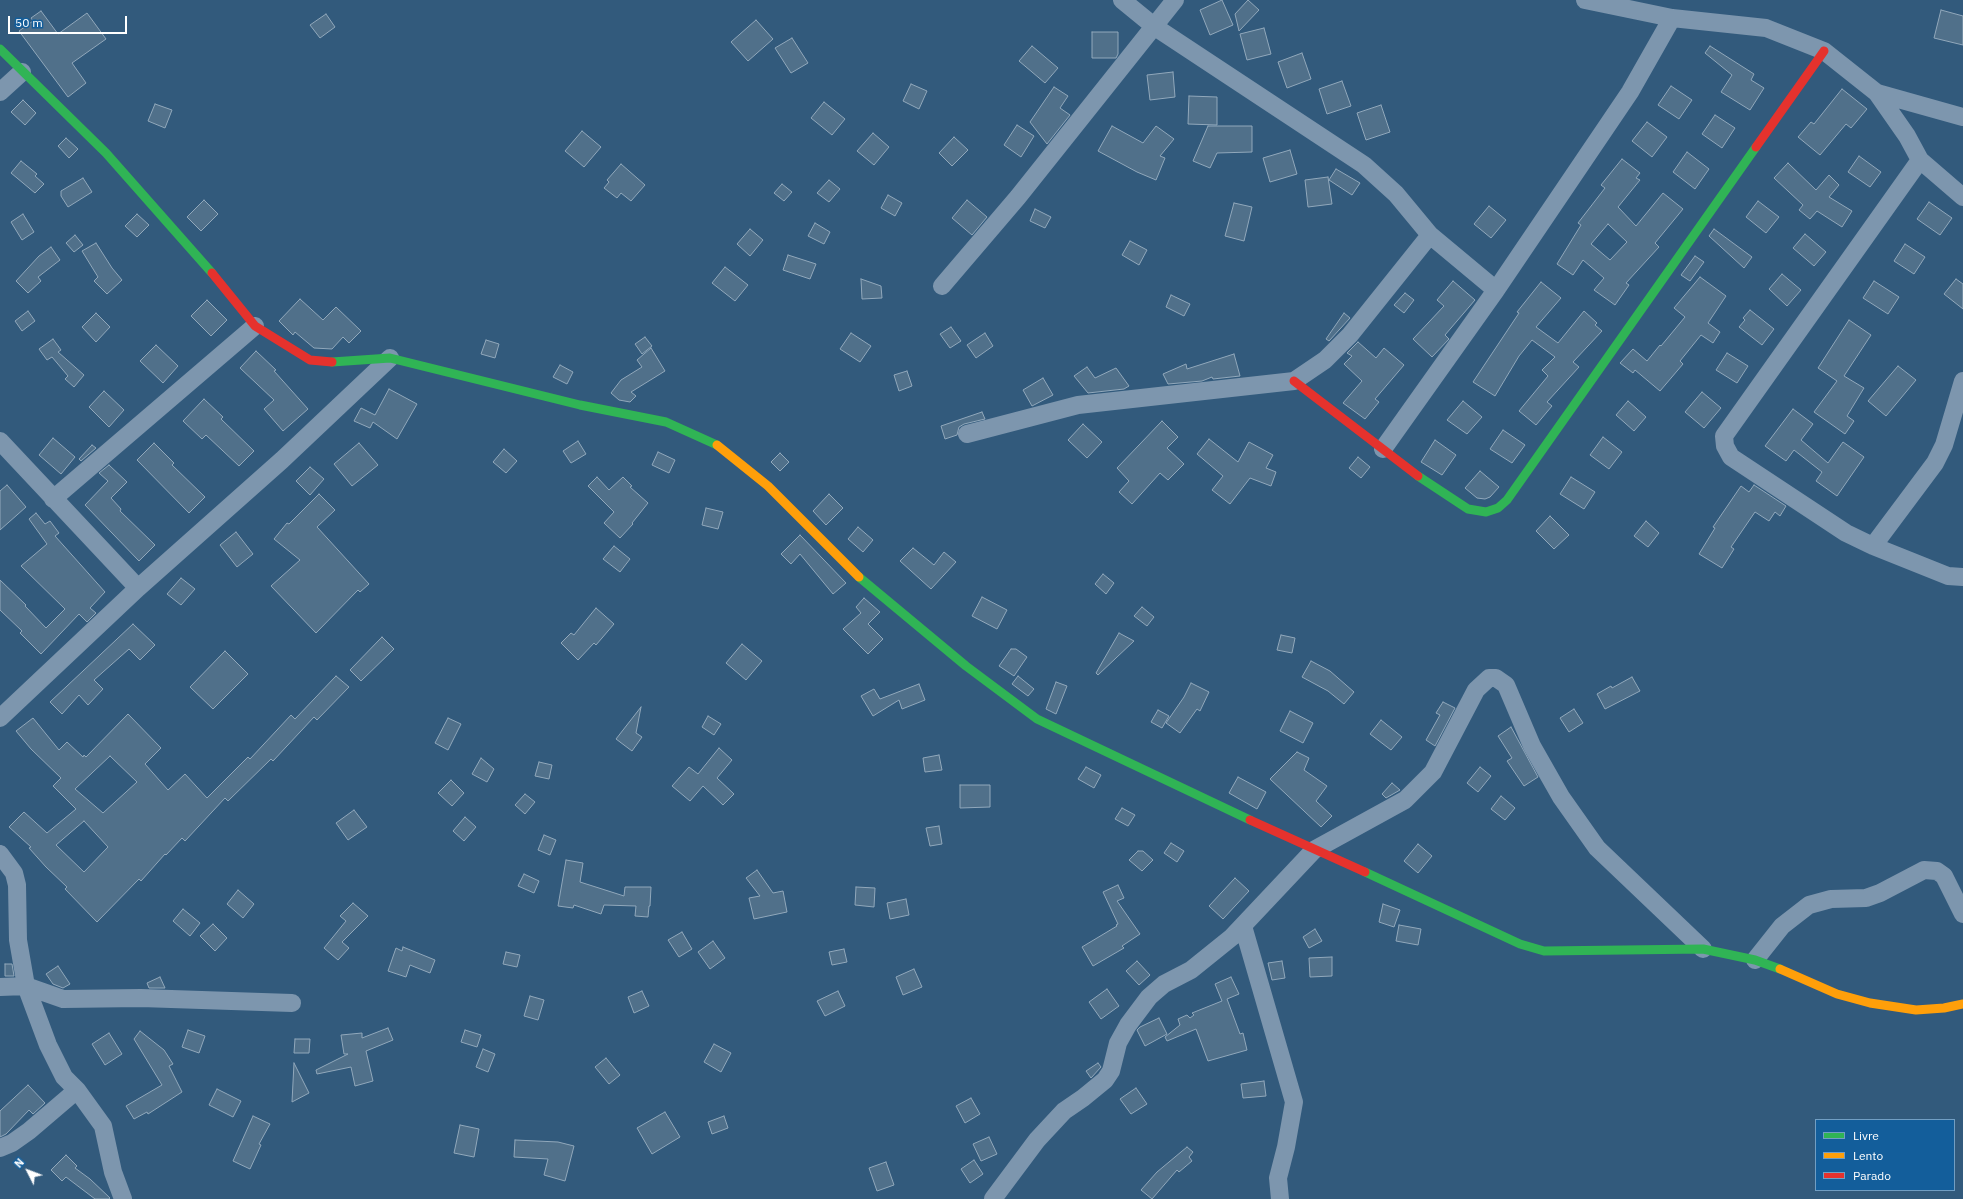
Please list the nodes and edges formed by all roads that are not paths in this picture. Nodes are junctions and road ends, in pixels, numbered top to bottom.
1 (1122, 0) edge
2 (1175, 0) edge
3 (1585, 0) edge
4 (1672, 18) junction
5 (1155, 27) junction
6 (0, 49) edge
7 (1824, 51) junction
8 (22, 72) junction
9 (0, 92) edge
10 (1877, 93) junction
11 (1963, 117) edge
12 (1920, 160) junction
13 (1963, 197) edge
14 (1430, 235) junction
15 (942, 286) dead end
16 (1496, 290) junction
17 (255, 326) junction
18 (390, 358) junction
19 (1294, 381) junction
20 (1963, 381) edge
21 (967, 434) dead end
22 (0, 441) edge
23 (1383, 449) junction
24 (53, 499) junction
25 (1874, 546) junction
26 (1963, 577) edge
27 (138, 588) junction
28 (0, 718) edge
29 (1314, 850) junction
30 (0, 854) edge
31 (1963, 914) edge
32 (1243, 926) junction
33 (1703, 949) junction
34 (1755, 960) junction
35 (26, 986) junction
36 (0, 987) edge
37 (292, 1003) dead end
38 (1963, 1004) edge
39 (77, 1090) junction
40 (0, 1148) edge
41 (123, 1199) edge
42 (993, 1199) edge
43 (1280, 1199) edge

1 - 5 street
2 - 5 street
3 - 4 street
4 - 7 street
4 - 16 street
5 - 14 street
5 - 15 street
6 - 8 street
7 - 10 street
7 - 23 street
8 - 9 street
8 - 17 street
10 - 11 street
10 - 12 street
12 - 13 street
12 - 25 street
14 - 16 street
14 - 19 street
16 - 23 street
17 - 18 street
17 - 24 street
18 - 27 street
18 - 29 street
19 - 21 street
19 - 23 street
20 - 25 street
22 - 24 street
24 - 27 street
25 - 26 street
27 - 28 street
29 - 32 street
29 - 33 street
29 - 33 street
30 - 35 street
31 - 34 street
32 - 42 street
32 - 43 street
33 - 34 street
34 - 38 street
35 - 36 street
35 - 37 street
35 - 39 street
39 - 40 street
39 - 41 street

